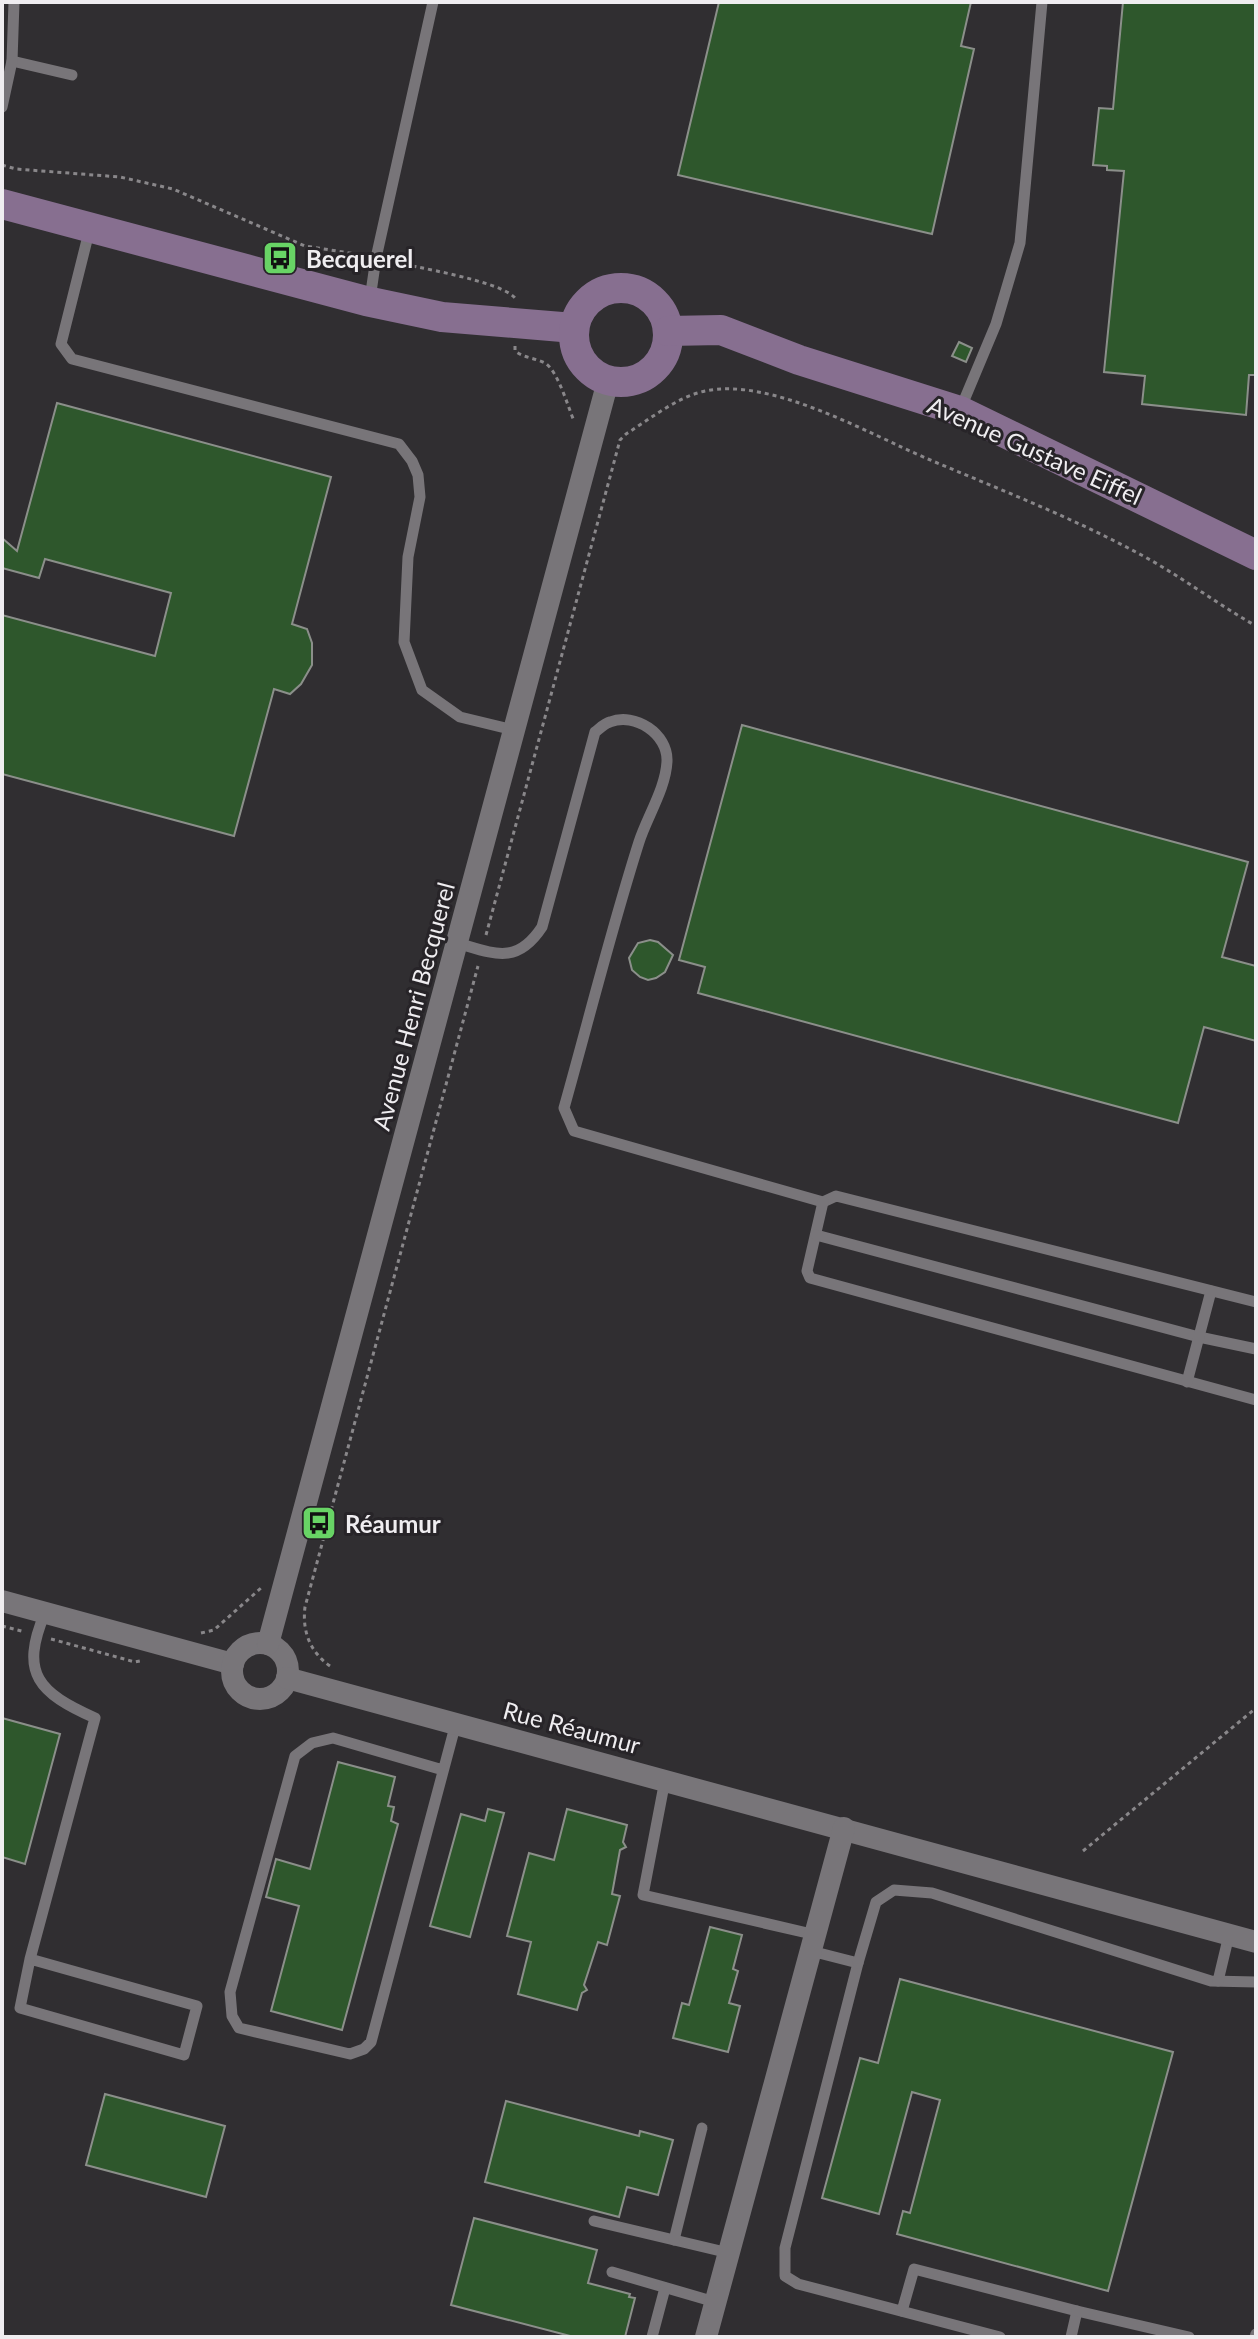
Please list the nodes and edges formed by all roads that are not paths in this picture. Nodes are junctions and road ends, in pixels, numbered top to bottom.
1 (14, 2) edge
2 (433, 2) edge
3 (1042, 2) edge
4 (12, 61) junction
5 (72, 75) dead end
6 (2, 107) edge
7 (2, 204) edge
8 (90, 228) junction
9 (369, 302) junction
10 (574, 328) junction
11 (668, 331) junction
12 (608, 381) junction
13 (960, 411) junction
14 (1256, 555) edge
15 (514, 730) junction
16 (457, 943) junction
17 (823, 1202) junction
18 (816, 1235) junction
19 (1211, 1291) junction
20 (1256, 1302) edge
21 (1199, 1337) junction
22 (1256, 1349) edge
23 (1187, 1382) junction
24 (1256, 1400) edge
25 (2, 1601) edge
26 (45, 1613) junction
27 (268, 1644) junction
28 (233, 1664) junction
29 (287, 1678) junction
30 (456, 1723) junction
31 (443, 1770) junction
32 (665, 1779) junction
33 (844, 1828) junction
34 (1229, 1935) junction
35 (1256, 1942) edge
36 (813, 1943) junction
37 (30, 1959) junction
38 (858, 1963) junction
39 (1218, 1981) junction
40 (1256, 1982) edge
41 (702, 2128) dead end
42 (594, 2221) dead end
43 (674, 2240) junction
44 (729, 2253) junction
45 (612, 2272) dead end
46 (665, 2288) junction
47 (715, 2302) junction
48 (902, 2311) junction
49 (1077, 2311) junction
50 (652, 2337) edge
51 (706, 2337) edge
52 (1000, 2337) edge
53 (1071, 2337) edge
54 (1189, 2337) edge

1 - 4 lane
2 - 9 lane
3 - 13 lane
4 - 5 lane
4 - 6 lane
7 - 8 street
8 - 9 street
8 - 15 lane
9 - 10 street
10 - 11 street
10 - 12 street
11 - 12 street
11 - 13 street, Avenue Gustave Eiffel
12 - 15 street, Avenue Henri Becquerel
13 - 14 street, Avenue Gustave Eiffel
15 - 16 street, Avenue Henri Becquerel
16 - 17 lane
16 - 27 street, Avenue Henri Becquerel
17 - 18 lane
17 - 19 lane
18 - 21 lane
18 - 23 lane
19 - 20 lane
19 - 21 lane
21 - 22 lane
21 - 23 lane
23 - 24 lane
25 - 26 street
26 - 28 street
26 - 37 lane
27 - 28 street
27 - 29 street
28 - 29 street
29 - 30 street, Rue Réaumur
30 - 31 lane
30 - 32 street, Rue Réaumur
31 - 31 lane
32 - 33 street, Rue Réaumur
32 - 36 lane
33 - 34 street, Rue Réaumur
33 - 36 street
34 - 35 street, Rue Réaumur
34 - 39 lane
36 - 38 lane
36 - 44 street
37 - 37 lane
38 - 39 lane
38 - 48 lane
39 - 40 lane
41 - 43 lane
42 - 43 lane
43 - 44 lane
44 - 47 street
45 - 46 lane
46 - 47 lane
46 - 50 lane
47 - 51 street
48 - 49 lane
48 - 52 lane
49 - 53 lane
49 - 54 lane

